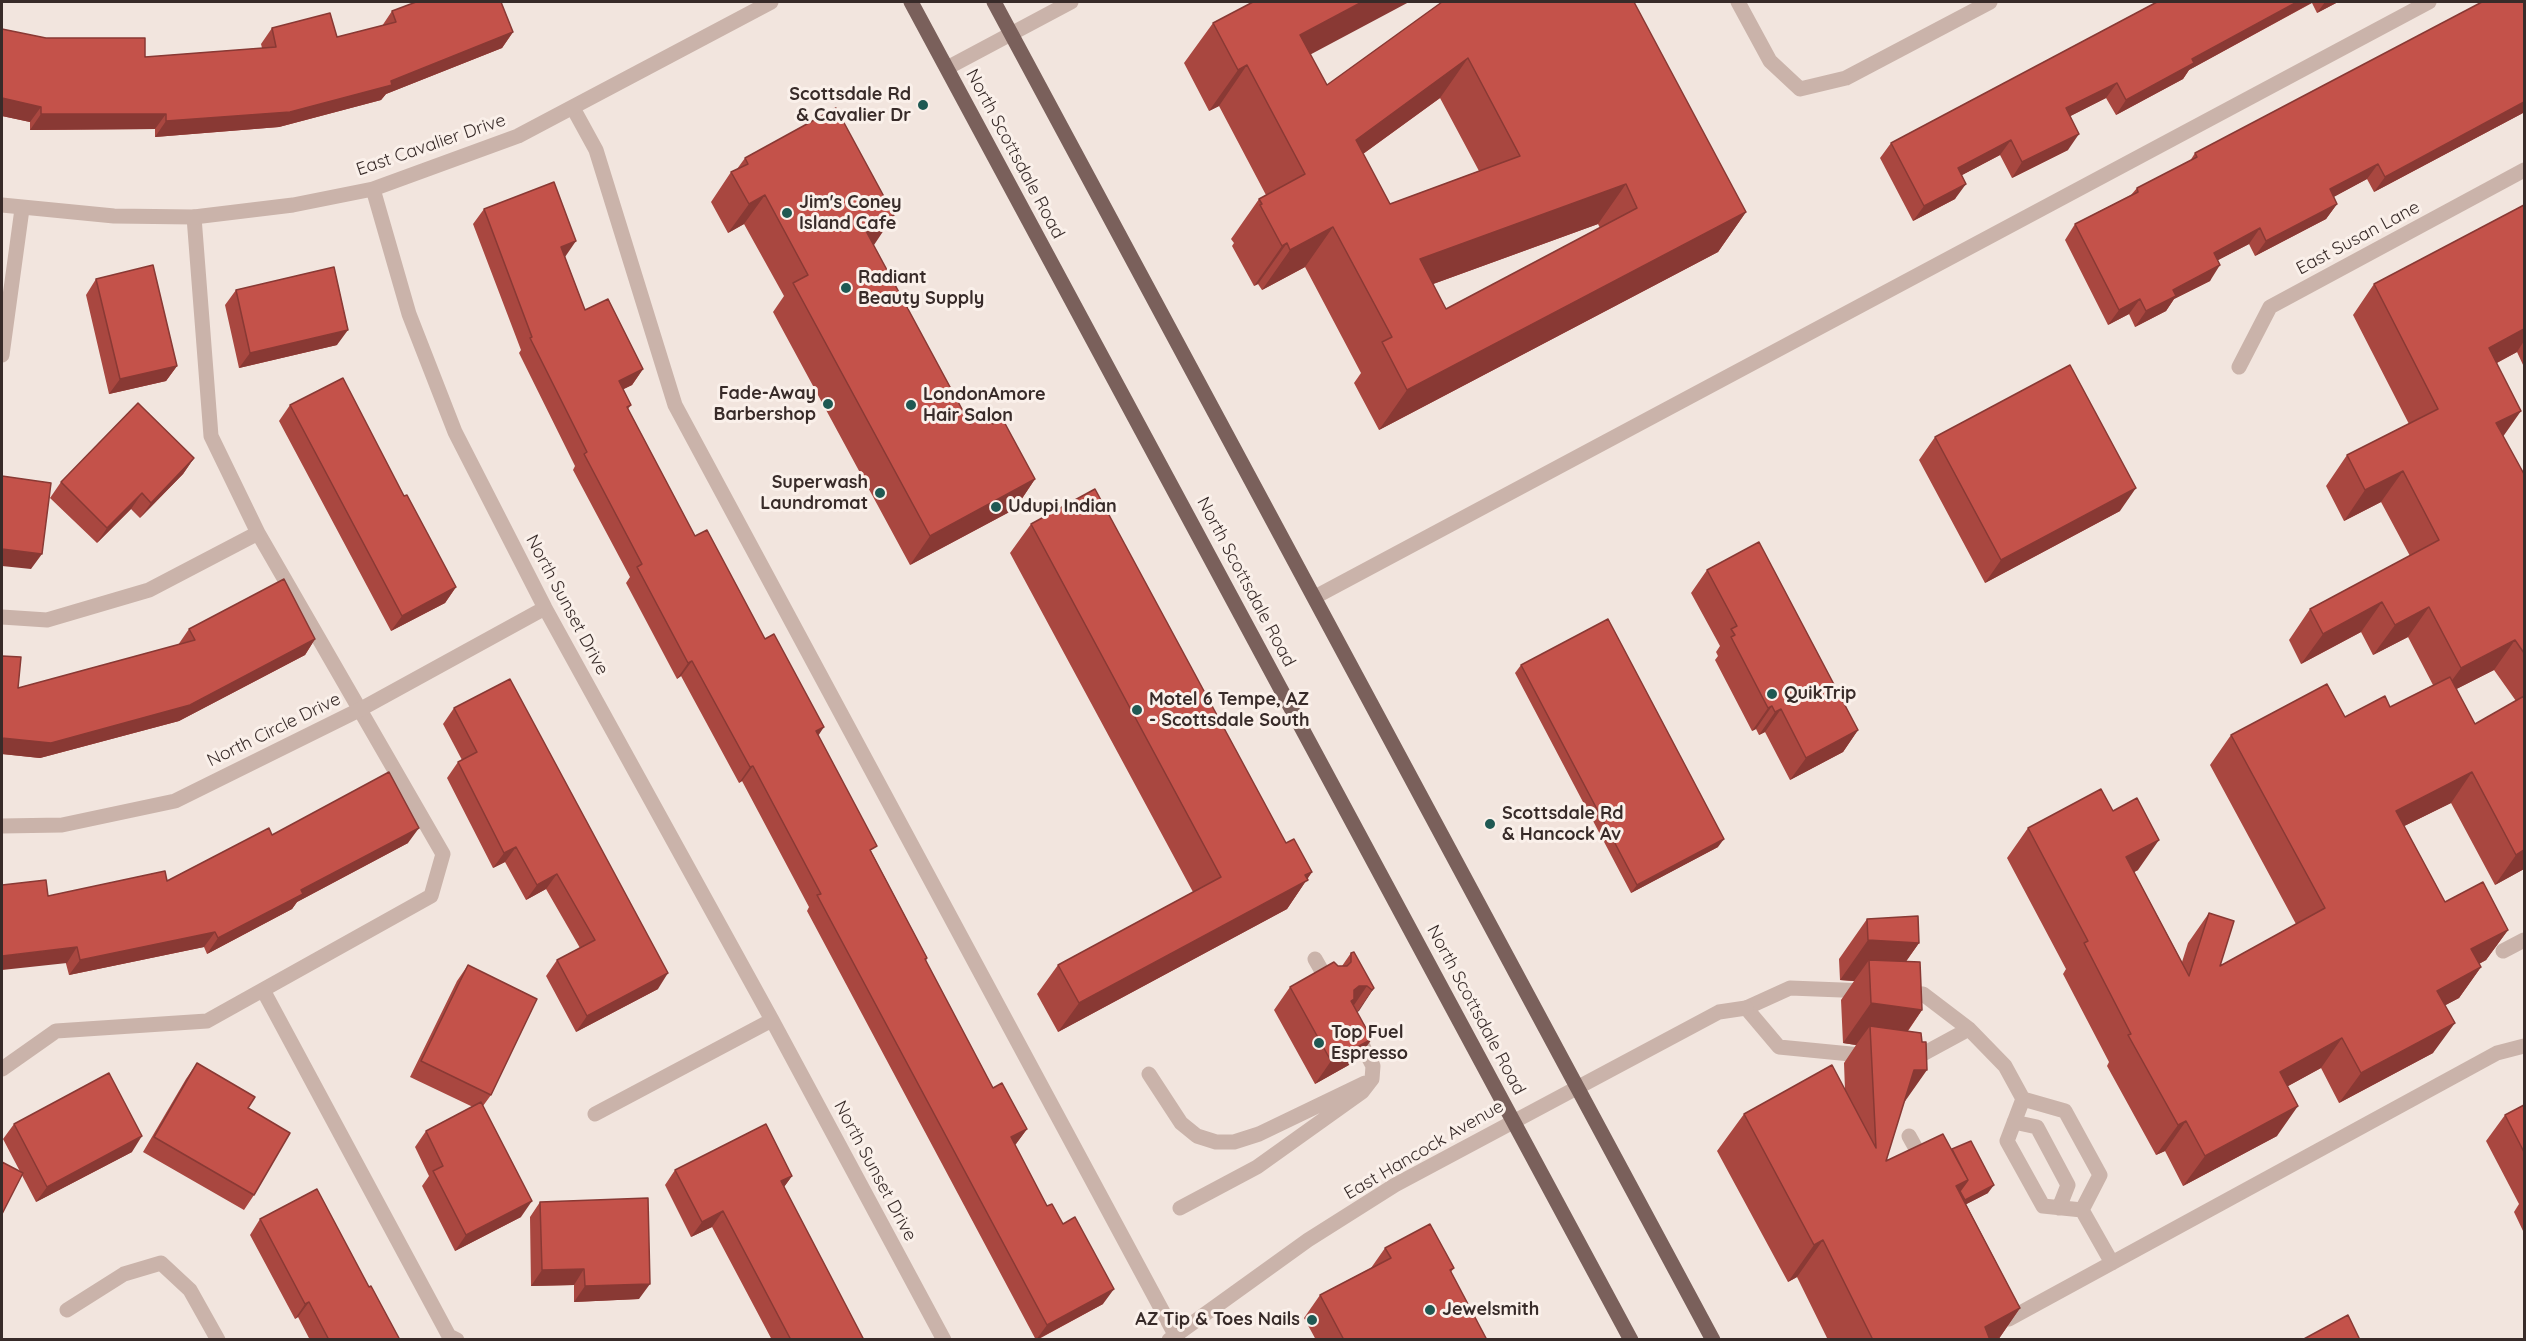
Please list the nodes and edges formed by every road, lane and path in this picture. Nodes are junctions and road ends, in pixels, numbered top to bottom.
1 (771, 2) edge
2 (911, 2) edge
3 (994, 2) edge
4 (1071, 2) edge
5 (1738, 2) edge
6 (1990, 2) edge
7 (2430, 2) edge
8 (1011, 33) junction
9 (947, 68) junction
10 (573, 108) junction
11 (2524, 170) edge
12 (373, 189) junction
13 (2, 205) edge
14 (22, 209) junction
15 (194, 216) junction
16 (2, 355) edge
17 (2239, 367) dead end
18 (258, 533) junction
19 (1315, 597) junction
20 (545, 608) junction
21 (2, 617) edge
22 (361, 710) junction
23 (2, 826) edge
24 (2524, 940) edge
25 (2503, 951) edge
26 (1315, 960) dead end
27 (1327, 980) edge
28 (263, 990) junction
29 (1746, 1008) junction
30 (1347, 1017) edge
31 (772, 1020) junction
32 (1969, 1029) junction
33 (2524, 1046) edge
34 (2, 1069) edge
35 (1149, 1074) dead end
36 (1372, 1080) junction
37 (1578, 1087) junction
38 (2023, 1099) junction
39 (595, 1114) dead end
40 (1513, 1121) junction
41 (2014, 1122) junction
42 (1909, 1136) dead end
43 (1931, 1176) edge
44 (1180, 1208) dead end
45 (2059, 1208) junction
46 (2082, 1210) junction
47 (2112, 1263) junction
48 (1998, 1299) edge
49 (67, 1310) dead end
50 (1174, 1338) edge
51 (218, 1340) edge
52 (457, 1340) edge
53 (944, 1340) edge
54 (1630, 1340) edge
55 (1713, 1340) edge

1 - 10 street, East Cavalier Drive
2 - 9 main road, North Scottsdale Road
3 - 8 main road
4 - 8 street
5 - 6 street
7 - 19 street
8 - 9 street
8 - 19 main road
9 - 40 main road, North Scottsdale Road
10 - 12 street, East Cavalier Drive
10 - 50 street
11 - 17 street, East Susan Lane
12 - 15 street, East Cavalier Drive
12 - 20 street, North Sunset Drive
13 - 14 street, East Cavalier Drive
14 - 15 street, East Cavalier Drive
14 - 16 street
15 - 18 street
18 - 21 street
18 - 22 street
19 - 37 main road
20 - 22 street, North Circle Drive
20 - 31 street, North Sunset Drive
22 - 23 street, North Circle Drive
22 - 28 street
24 - 25 street
26 - 27 street
28 - 34 street
28 - 52 street
29 - 32 street, East Hancock Avenue
29 - 32 street
29 - 37 street, East Hancock Avenue
30 - 36 street
31 - 39 street
31 - 53 street, North Sunset Drive
32 - 38 street, East Hancock Avenue
33 - 47 street
35 - 36 street
36 - 44 street
37 - 40 street, East Hancock Avenue
37 - 55 main road
38 - 41 street
38 - 46 street
40 - 50 street, East Hancock Avenue
40 - 54 main road, North Scottsdale Road
41 - 45 street
41 - 45 street
42 - 43 street
45 - 46 street
46 - 47 street
47 - 48 street
49 - 51 street

